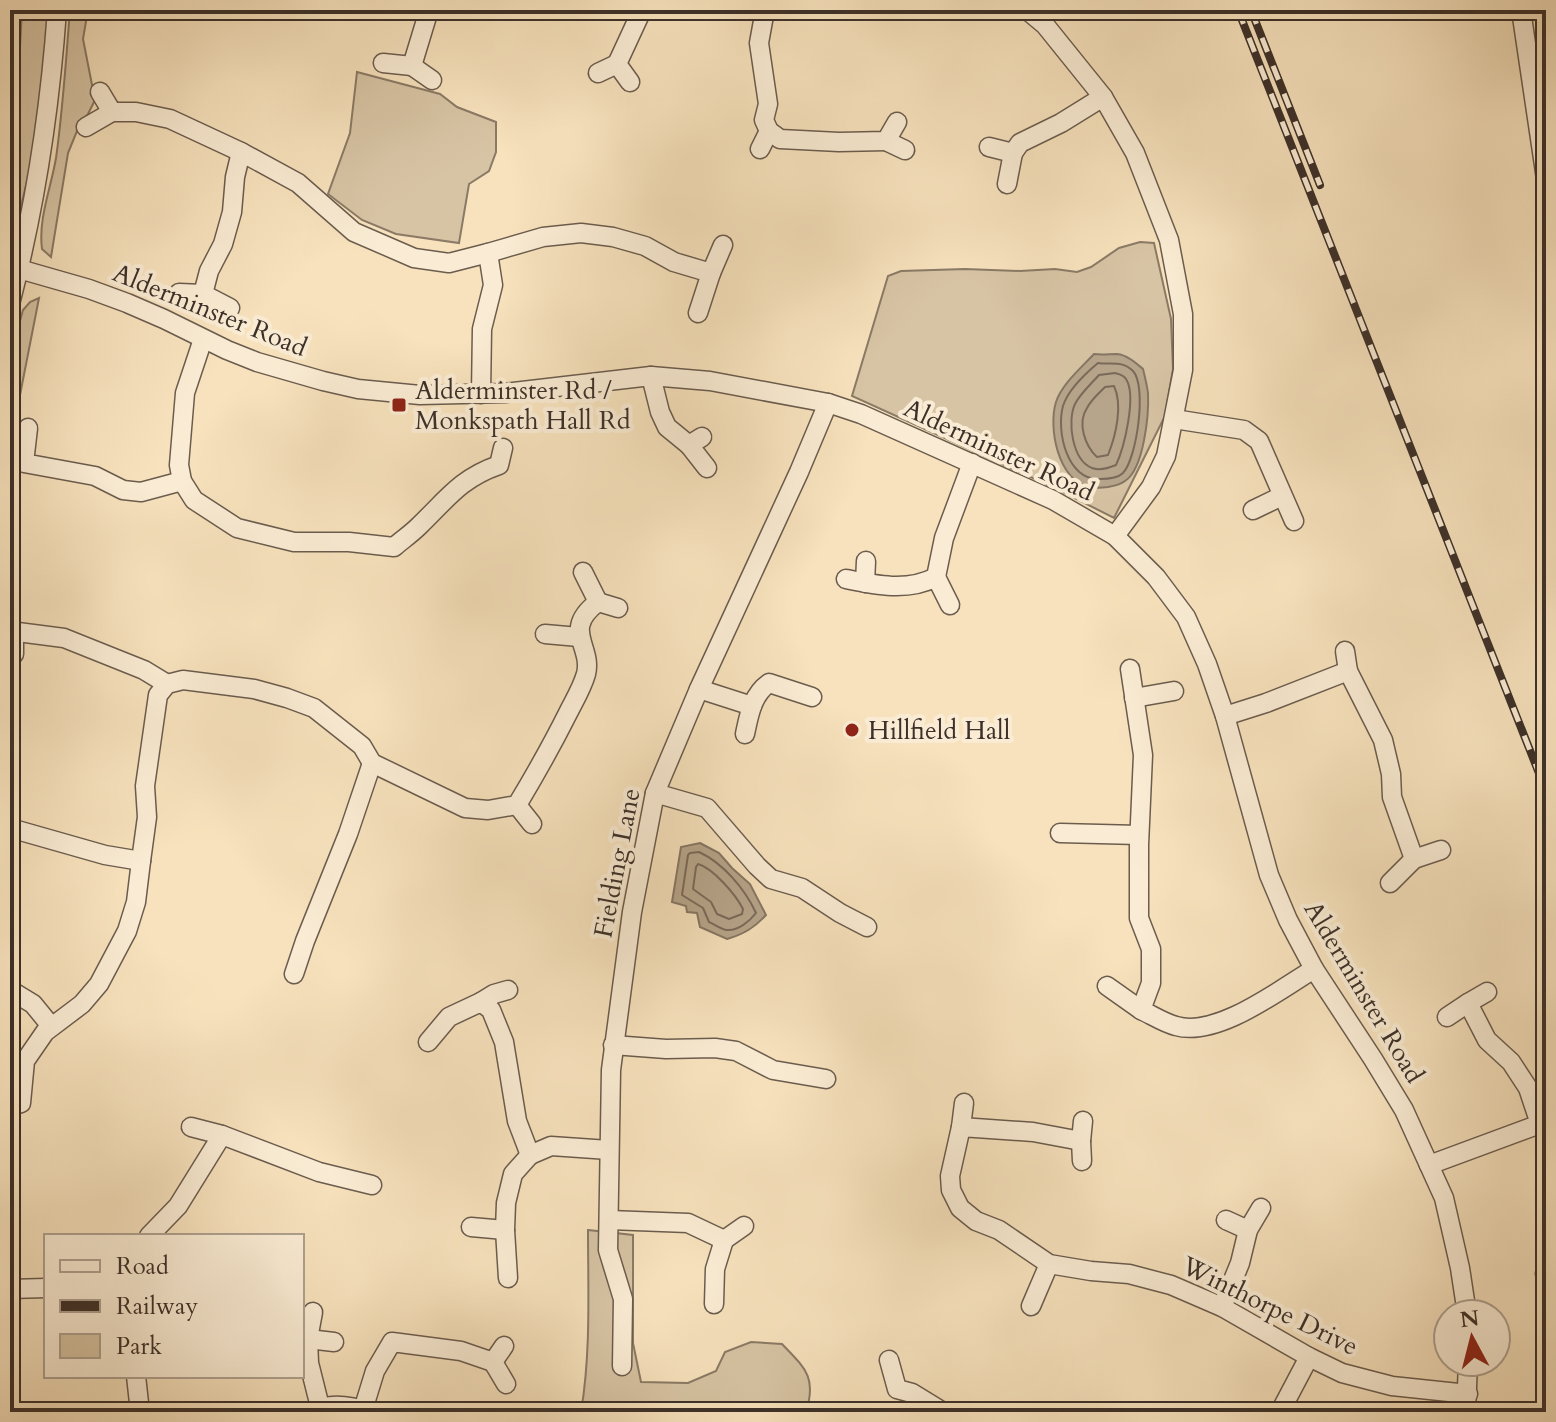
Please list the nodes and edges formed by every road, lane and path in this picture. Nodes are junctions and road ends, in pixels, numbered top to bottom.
1 (57, 10) edge
2 (429, 10) edge
3 (642, 10) edge
4 (765, 10) edge
5 (1027, 10) edge
6 (1521, 10) edge
7 (383, 63) dead end
8 (617, 64) junction
9 (412, 66) junction
10 (598, 73) dead end
11 (432, 80) dead end
12 (630, 82) dead end
13 (100, 92) dead end
14 (1103, 97) junction
15 (112, 112) junction
16 (897, 122) dead end
17 (86, 127) dead end
18 (769, 131) junction
19 (886, 141) junction
20 (989, 147) dead end
21 (760, 149) dead end
22 (905, 150) dead end
23 (241, 152) junction
24 (1013, 153) junction
25 (1546, 179) edge
26 (1007, 184) dead end
27 (723, 245) dead end
28 (488, 253) junction
29 (19, 269) junction
30 (711, 273) junction
31 (179, 293) dead end
32 (203, 294) junction
33 (10, 304) edge
34 (230, 308) dead end
35 (698, 313) dead end
36 (203, 339) junction
37 (651, 376) junction
38 (481, 394) junction
39 (828, 403) junction
40 (1174, 419) junction
41 (28, 428) dead end
42 (972, 463) junction
43 (17, 464) edge
44 (707, 468) dead end
45 (515, 476) dead end
46 (182, 481) junction
47 (1282, 496) junction
48 (1253, 510) dead end
49 (1294, 521) dead end
50 (1115, 536) junction
51 (866, 561) dead end
52 (583, 572) dead end
53 (936, 577) junction
54 (846, 579) dead end
55 (865, 583) junction
56 (598, 602) junction
57 (950, 605) dead end
58 (618, 608) dead end
59 (12, 631) edge
60 (545, 634) dead end
61 (579, 637) junction
62 (1345, 651) dead end
63 (14, 654) dead end
64 (1130, 669) dead end
65 (1348, 671) junction
66 (167, 684) junction
67 (699, 689) junction
68 (1174, 691) dead end
69 (812, 697) dead end
70 (1134, 698) junction
71 (752, 706) junction
72 (1225, 716) junction
73 (745, 734) dead end
74 (372, 763) junction
75 (655, 793) junction
76 (517, 805) junction
77 (532, 824) dead end
78 (10, 828) edge
79 (1060, 833) dead end
80 (1139, 835) junction
81 (1441, 850) dead end
82 (1414, 859) junction
83 (141, 861) junction
84 (1390, 883) dead end
85 (867, 927) dead end
86 (1314, 969) junction
87 (294, 974) dead end
88 (1107, 986) dead end
89 (10, 990) edge
90 (508, 990) dead end
91 (1487, 992) dead end
92 (481, 1002) junction
93 (1468, 1003) junction
94 (1141, 1010) junction
95 (1447, 1017) dead end
96 (51, 1026) junction
97 (428, 1042) dead end
98 (613, 1045) junction
99 (826, 1079) dead end
100 (964, 1103) dead end
101 (16, 1104) edge
102 (41, 1104) dead end
103 (1083, 1121) dead end
104 (191, 1127) dead end
105 (961, 1127) junction
106 (1543, 1130) edge
107 (222, 1135) junction
108 (1081, 1141) junction
109 (609, 1150) junction
110 (530, 1155) junction
111 (1082, 1161) dead end
112 (1429, 1165) junction
113 (372, 1185) dead end
114 (1261, 1208) dead end
115 (609, 1220) junction
116 (1226, 1220) dead end
117 (744, 1226) dead end
118 (471, 1227) dead end
119 (505, 1230) junction
120 (1248, 1230) junction
121 (151, 1234) edge
122 (724, 1240) junction
123 (1049, 1264) junction
124 (508, 1278) dead end
125 (44, 1288) edge
126 (10, 1289) edge
127 (1465, 1298) edge
128 (714, 1304) dead end
129 (1031, 1306) dead end
130 (1222, 1307) junction
131 (313, 1312) dead end
132 (308, 1339) junction
133 (334, 1342) dead end
134 (504, 1346) dead end
135 (1309, 1357) junction
136 (889, 1360) dead end
137 (493, 1362) junction
138 (622, 1366) dead end
139 (136, 1378) edge
140 (1468, 1378) edge
141 (506, 1384) dead end
142 (1467, 1403) edge
143 (314, 1410) edge
144 (366, 1411) edge
145 (140, 1412) edge
146 (943, 1412) edge
147 (1280, 1412) edge

1 - 29 street
2 - 9 street
3 - 8 street
4 - 18 street
5 - 14 street
6 - 25 street
7 - 9 street
8 - 10 street
8 - 12 street
9 - 11 street
13 - 15 street
14 - 24 street
14 - 40 street
15 - 17 street
15 - 23 street
16 - 19 street
18 - 19 street
18 - 21 street
19 - 22 street
20 - 24 street
23 - 28 street
23 - 32 street
24 - 26 street
27 - 30 street
28 - 30 street
28 - 38 street
29 - 33 street
29 - 36 street, Alderminster Road
30 - 35 street
31 - 32 street
32 - 34 street
36 - 38 street, Alderminster Road
36 - 46 street
37 - 38 street, Alderminster Road
37 - 39 street, Alderminster Road
37 - 44 street
39 - 42 street, Alderminster Road
39 - 67 street, Fielding Lane
40 - 47 street
40 - 50 street
41 - 43 street
42 - 50 street, Alderminster Road
42 - 53 street
43 - 46 street
45 - 46 street
47 - 48 street
47 - 49 street
50 - 72 street, Alderminster Road
51 - 55 street
52 - 56 street
53 - 55 street
53 - 57 street
54 - 55 street
56 - 58 street
56 - 61 street
59 - 63 street
59 - 66 street
60 - 61 street
61 - 76 street
62 - 65 street
64 - 70 street
65 - 72 street
65 - 82 street
66 - 74 street
66 - 83 street
67 - 71 street
67 - 75 street, Fielding Lane
68 - 70 street
69 - 71 street
70 - 80 street
71 - 73 street
72 - 86 street, Alderminster Road
74 - 76 street
74 - 87 street
75 - 85 street
75 - 98 street, Fielding Lane
76 - 77 street
78 - 83 street
79 - 80 street
80 - 94 street
81 - 82 street
82 - 84 street
83 - 96 street
86 - 94 street
86 - 112 street, Alderminster Road
88 - 94 street
89 - 96 street
90 - 92 street
91 - 93 street
92 - 97 street
92 - 110 street
93 - 95 street
93 - 106 street
96 - 101 street
98 - 99 street
98 - 109 street, Fielding Lane
100 - 105 street, Winthorpe Drive
101 - 102 street
103 - 108 street
104 - 107 street
105 - 108 street
105 - 123 street, Winthorpe Drive
106 - 112 street
107 - 113 street
107 - 121 street
108 - 111 street
109 - 110 street
109 - 115 street, Fielding Lane
110 - 119 street
112 - 127 street, Alderminster Road
114 - 120 street
115 - 122 street
115 - 138 street, Fielding Lane
116 - 120 street
117 - 122 street
118 - 119 street
119 - 124 street
120 - 130 street
122 - 128 street
123 - 129 street
123 - 130 street, Winthorpe Drive
125 - 126 street
130 - 135 street, Winthorpe Drive
131 - 132 street
132 - 133 street
132 - 143 street
134 - 137 street
135 - 142 street, Winthorpe Drive
135 - 147 street
136 - 146 street
137 - 141 street
137 - 144 street
139 - 145 street
140 - 142 street
143 - 144 street

